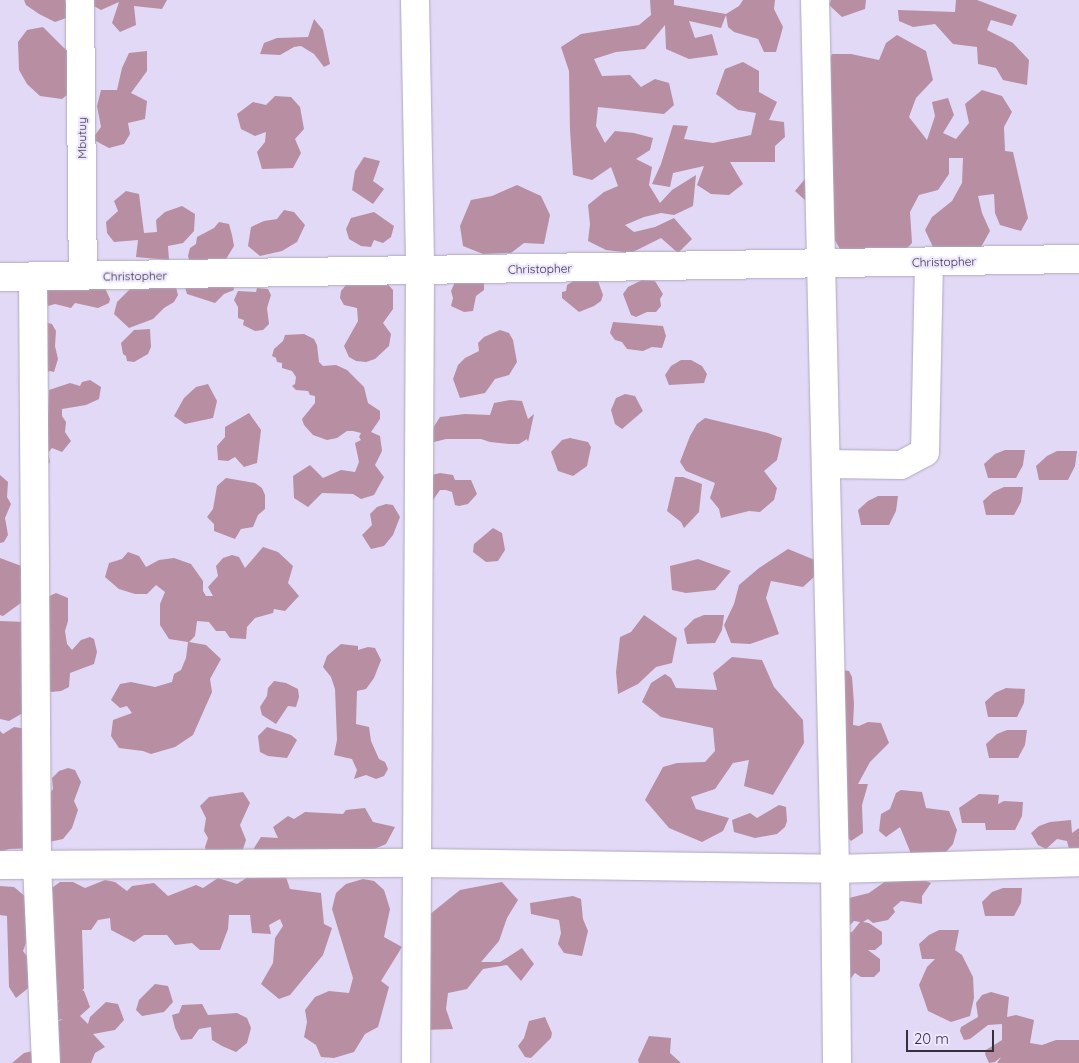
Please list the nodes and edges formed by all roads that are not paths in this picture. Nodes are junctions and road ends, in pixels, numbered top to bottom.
1 (80, 0) edge
2 (415, 0) edge
3 (814, 0) edge
4 (1079, 259) edge
5 (929, 262) junction
6 (821, 264) junction
7 (420, 271) junction
8 (33, 276) junction
9 (83, 276) junction
10 (0, 277) edge
11 (826, 464) junction
12 (418, 862) junction
13 (1079, 862) edge
14 (37, 864) junction
15 (0, 865) edge
16 (835, 869) junction
17 (46, 1063) edge
18 (416, 1063) edge
19 (837, 1063) edge

1 - 9 street, Mbutuy
2 - 7 street
3 - 6 street
4 - 5 street, Christopher
5 - 6 street, Christopher
5 - 11 street
6 - 7 street, Christopher
6 - 11 street
7 - 9 street, Christopher
7 - 12 street
8 - 9 street, Christopher
8 - 10 street, Christopher
8 - 14 street
11 - 16 street
12 - 14 street
12 - 16 street
12 - 18 street
13 - 16 street
14 - 15 street
14 - 17 street
16 - 19 street

